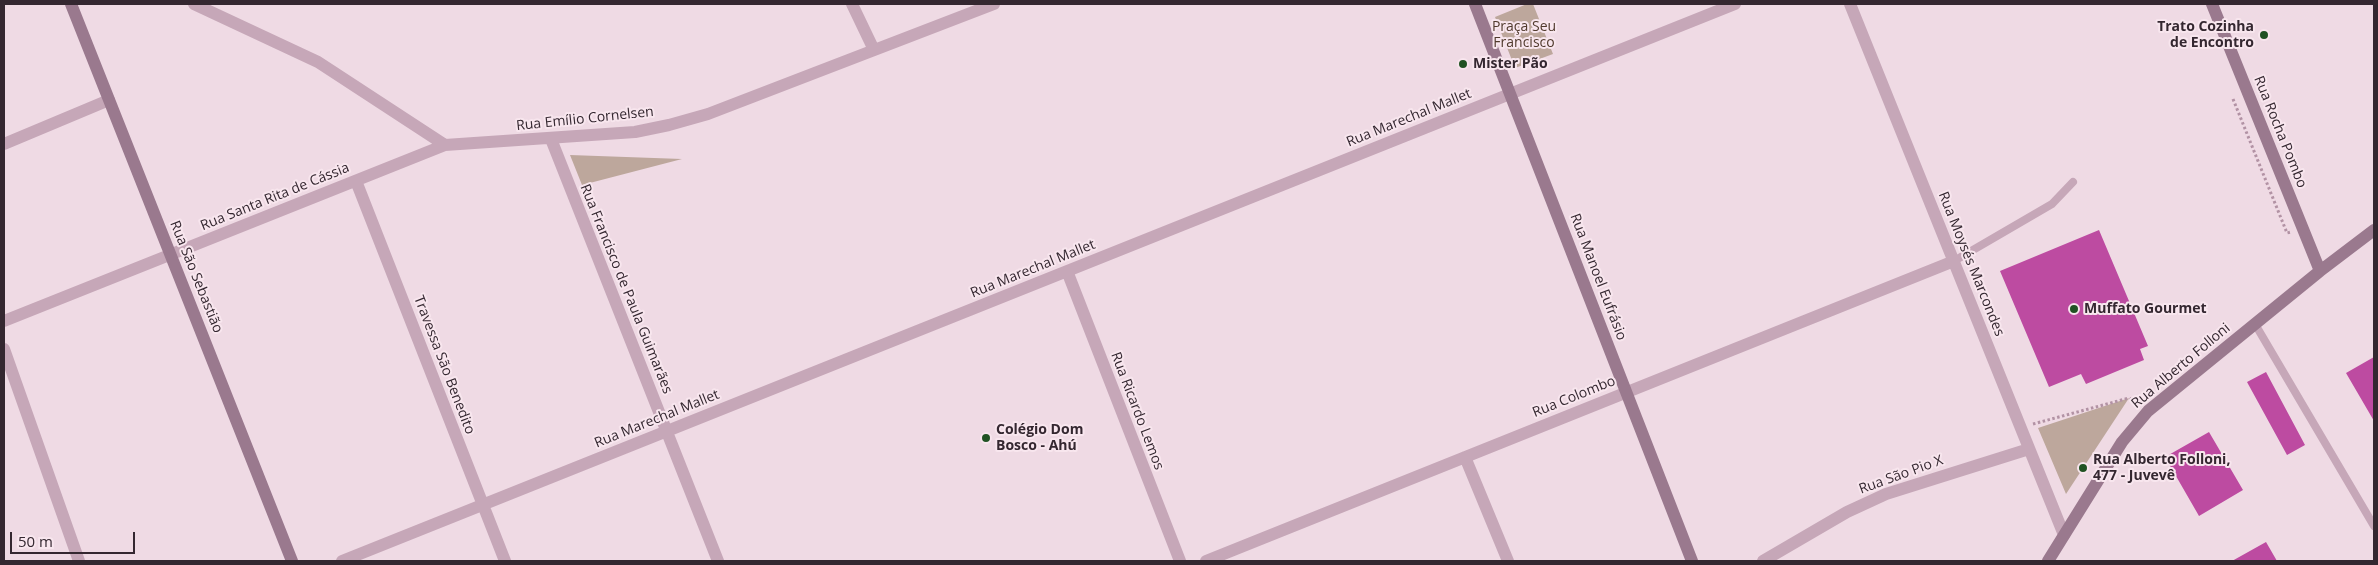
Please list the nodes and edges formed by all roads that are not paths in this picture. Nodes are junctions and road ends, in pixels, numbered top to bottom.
1 (71, 4) edge
2 (194, 4) edge
3 (852, 4) edge
4 (994, 4) edge
5 (1475, 4) edge
6 (1735, 4) edge
7 (1850, 4) edge
8 (2212, 4) edge
9 (874, 50) junction
10 (1510, 94) junction
11 (110, 100) junction
12 (551, 139) junction
13 (4, 144) edge
14 (445, 145) junction
15 (356, 181) junction
16 (2073, 182) dead end
17 (2374, 230) edge
18 (171, 254) junction
19 (1954, 261) junction
20 (1066, 271) junction
21 (2320, 271) junction
22 (4, 321) edge
23 (2255, 324) junction
24 (4, 349) edge
25 (1626, 392) junction
26 (667, 431) junction
27 (2029, 449) junction
28 (1466, 457) junction
29 (483, 505) junction
30 (2374, 526) edge
31 (2064, 535) junction
32 (79, 561) edge
33 (292, 561) edge
34 (342, 561) edge
35 (505, 561) edge
36 (718, 561) edge
37 (1180, 561) edge
38 (1206, 561) edge
39 (1508, 561) edge
40 (1692, 561) edge
41 (1764, 561) edge
42 (2048, 561) edge

1 - 11 street, Rua São Sebastião
2 - 14 street
3 - 9 street
4 - 9 street, Rua Emílio Cornelsen
5 - 10 street, Rua Manoel Eufrásio
6 - 10 street, Rua Marechal Mallet
7 - 19 street, Rua Moysés Marcondes
8 - 21 street, Rua Rocha Pombo
9 - 12 street, Rua Emílio Cornelsen
10 - 20 street, Rua Marechal Mallet
10 - 25 street, Rua Manoel Eufrásio
11 - 13 street
11 - 18 street, Rua São Sebastião
12 - 14 street, Rua Emílio Cornelsen
12 - 26 street, Rua Francisco de Paula Guimarães
14 - 15 street, Rua Santa Rita de Cássia
15 - 18 street, Rua Santa Rita de Cássia
15 - 29 street, Travessa São Benedito
16 - 19 lane
17 - 21 street, Rua Alberto Folloni
18 - 22 street, Rua Santa Rita de Cássia
18 - 33 street, Rua São Sebastião
19 - 25 street, Rua Colombo
19 - 27 street, Rua Moysés Marcondes
20 - 26 street, Rua Marechal Mallet
20 - 37 street, Rua Ricardo Lemos
21 - 23 street, Rua Alberto Folloni
23 - 30 lane
23 - 31 street, Rua Alberto Folloni
24 - 32 street
25 - 28 street, Rua Colombo
25 - 40 street, Rua Manoel Eufrásio
26 - 29 street, Rua Marechal Mallet
26 - 36 street, Rua Francisco de Paula Guimarães
27 - 31 street, Rua Moysés Marcondes
27 - 41 street, Rua São Pio X
28 - 38 street, Rua Colombo
28 - 39 street
29 - 34 street, Rua Marechal Mallet
29 - 35 street, Travessa São Benedito
31 - 42 street, Rua Alberto Folloni

